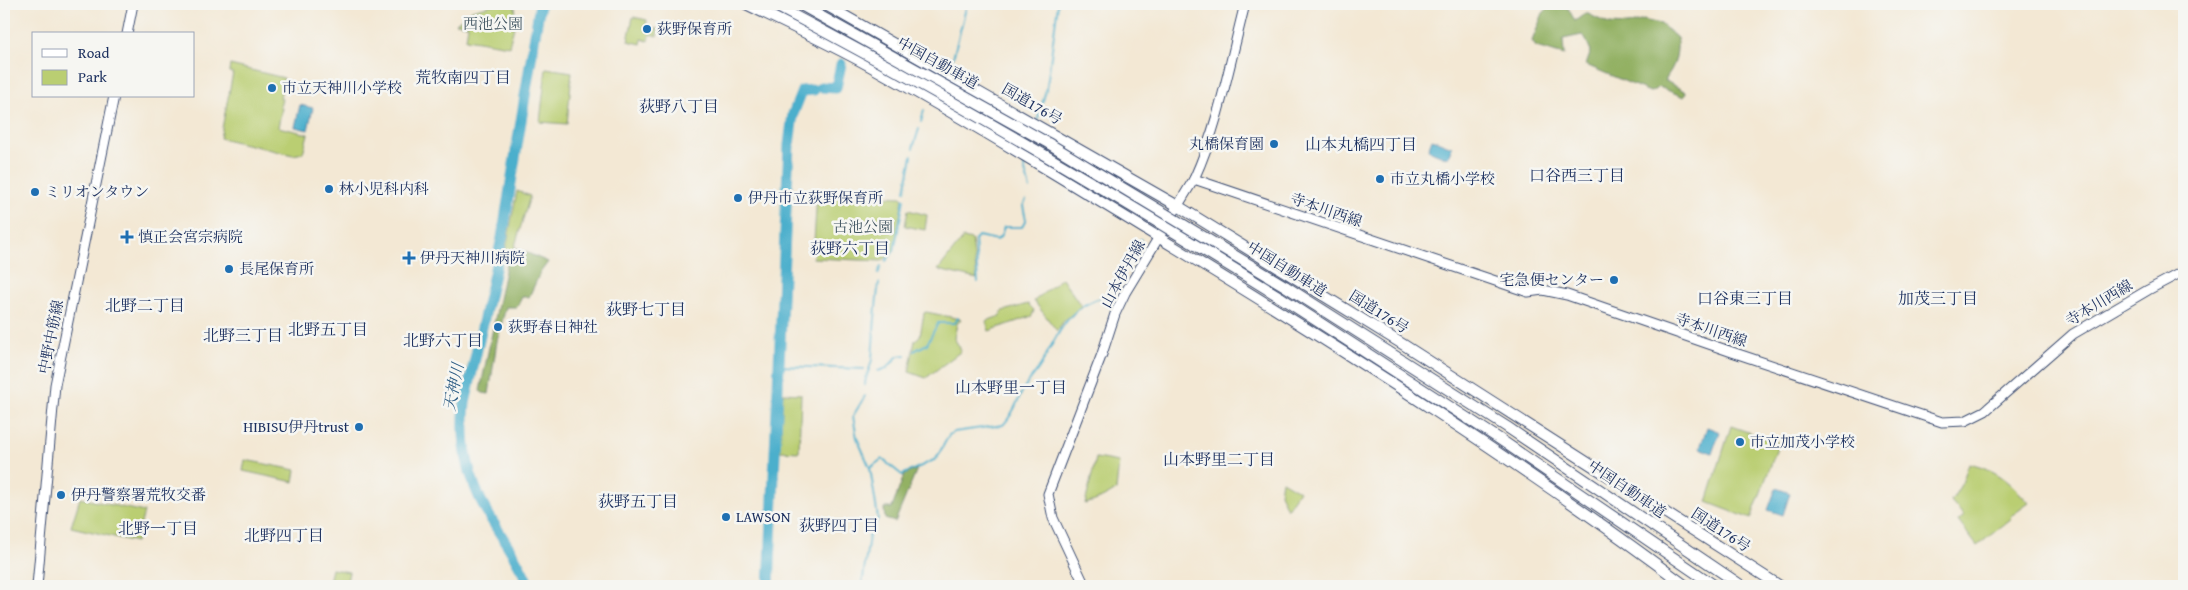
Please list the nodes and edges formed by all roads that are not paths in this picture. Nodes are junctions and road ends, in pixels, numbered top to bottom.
1 (133, 4) edge
2 (746, 4) edge
3 (772, 4) edge
4 (799, 4) edge
5 (824, 4) edge
6 (1245, 4) edge
7 (127, 32) edge
8 (114, 98) edge
9 (1194, 179) junction
10 (1178, 206) junction
11 (1159, 237) junction
12 (2184, 271) edge
13 (37, 586) edge
14 (1086, 586) edge
15 (1686, 586) edge
16 (1715, 586) edge
17 (1742, 586) edge
18 (1780, 586) edge

1 - 7 main road
2 - 11 highway
3 - 16 highway, 中国自動車道, bridge
4 - 17 highway, 中国自動車道, bridge
5 - 10 highway, 国道176号
6 - 9 main road, 山本伊丹線
8 - 13 main road, 中野中筋線
9 - 10 main road, 山本伊丹線
9 - 12 main road, 寺本川西線
10 - 11 main road, 山本伊丹線
10 - 18 highway, 国道176号
11 - 14 main road, 山本伊丹線
11 - 15 highway

